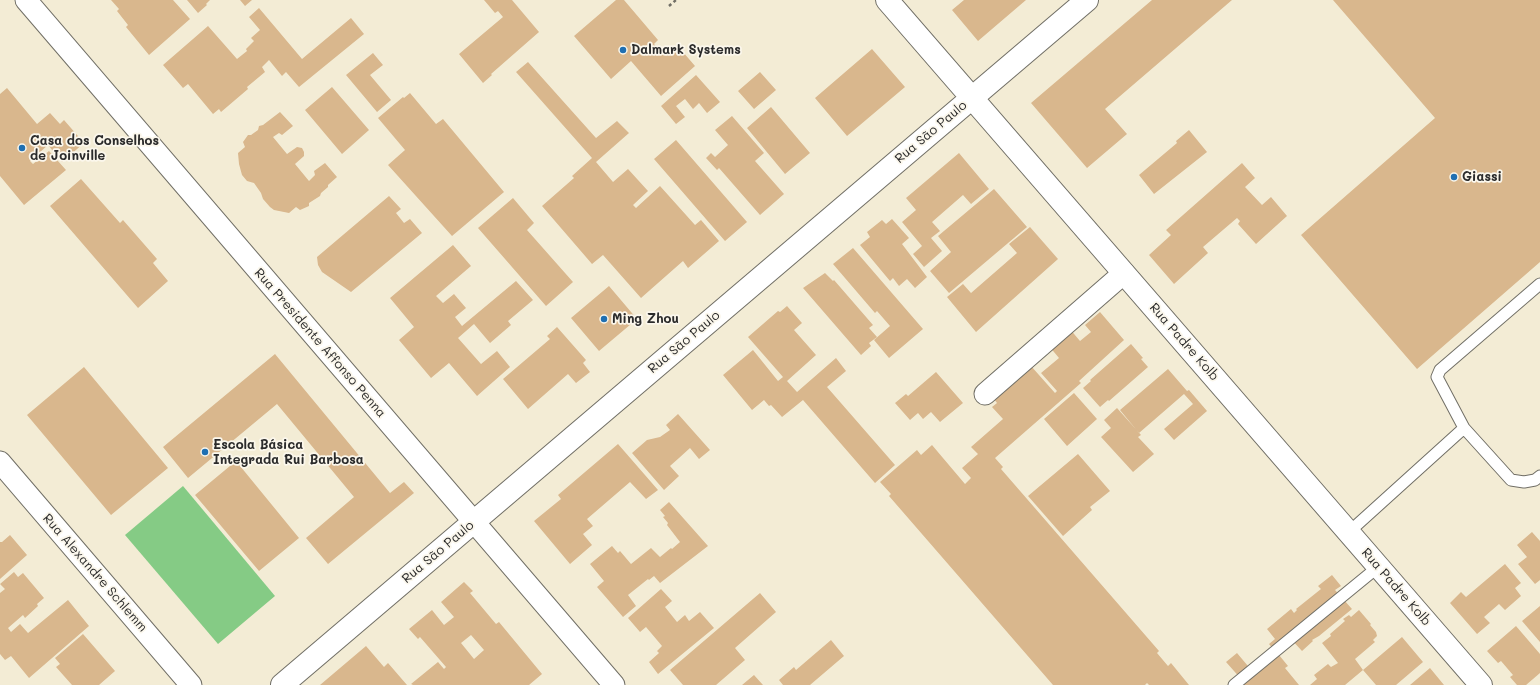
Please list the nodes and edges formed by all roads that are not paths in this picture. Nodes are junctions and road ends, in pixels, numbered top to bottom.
1 (26, 0) edge
2 (887, 0) edge
3 (1087, 0) edge
4 (972, 98) junction
5 (1124, 273) junction
6 (1540, 284) edge
7 (985, 394) dead end
8 (1464, 428) junction
9 (0, 462) edge
10 (1540, 476) edge
11 (474, 522) junction
12 (1349, 532) junction
13 (1378, 566) junction
14 (191, 685) edge
15 (282, 685) edge
16 (614, 685) edge
17 (1234, 685) edge
18 (1481, 685) edge

1 - 11 street, Rua Presidente Affonso Penna
2 - 4 main road, Rua Padre Kolb
3 - 4 main road, Rua São Paulo
4 - 5 main road, Rua Padre Kolb
4 - 11 main road, Rua São Paulo
5 - 7 street
5 - 12 main road, Rua Padre Kolb
6 - 8 lane
8 - 10 lane
8 - 12 lane
9 - 14 street, Rua Alexandre Schlemm
11 - 15 main road, Rua São Paulo
11 - 16 street, Rua Presidente Affonso Penna
12 - 13 main road, Rua Padre Kolb
13 - 17 lane
13 - 18 main road, Rua Padre Kolb

